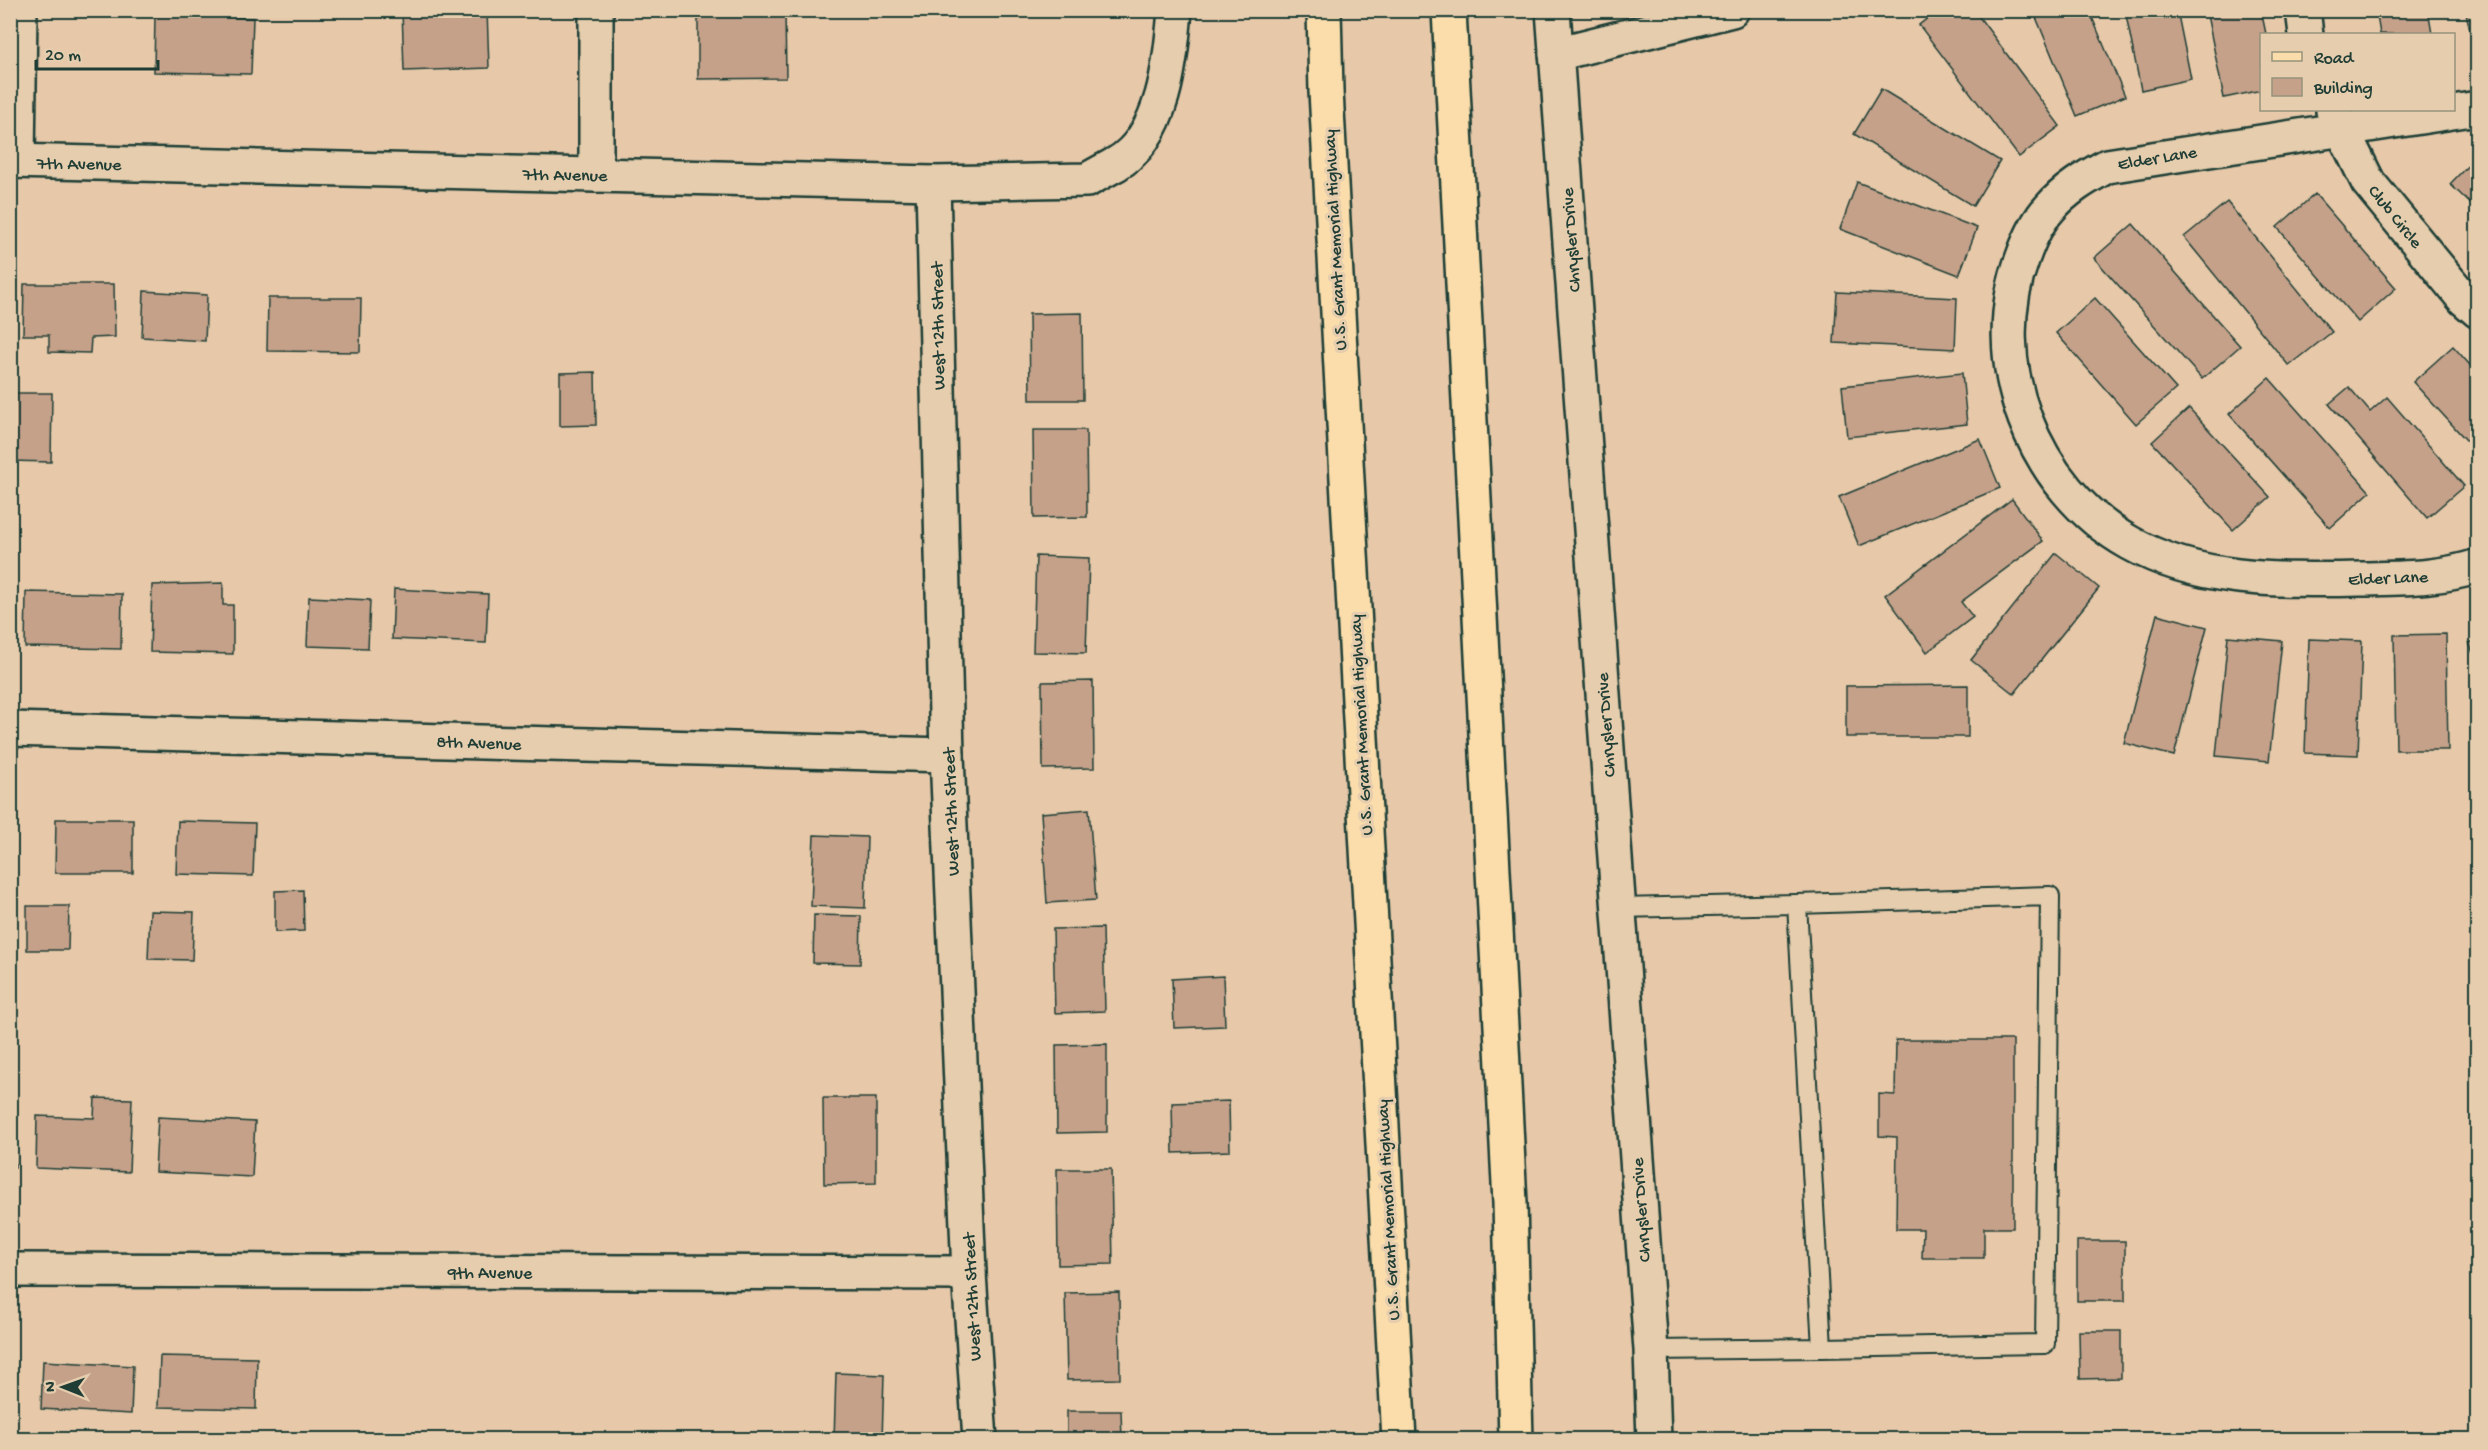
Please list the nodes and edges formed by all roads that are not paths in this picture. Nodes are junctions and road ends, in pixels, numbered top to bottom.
1 (20, 10) edge
2 (596, 10) edge
3 (1175, 10) edge
4 (1324, 10) edge
5 (1449, 10) edge
6 (1553, 10) edge
7 (1732, 10) edge
8 (2303, 10) edge
9 (2306, 33) edge
10 (1556, 54) junction
11 (2478, 108) edge
12 (2455, 110) edge
13 (2443, 111) edge
14 (2337, 120) edge
15 (14, 161) edge
16 (596, 175) junction
17 (933, 183) junction
18 (2478, 310) edge
19 (2478, 566) edge
20 (10, 729) edge
21 (947, 755) junction
22 (1797, 904) junction
23 (1619, 908) junction
24 (10, 1270) edge
25 (969, 1273) junction
26 (1822, 1348) junction
27 (1651, 1350) junction
28 (980, 1440) edge
29 (1399, 1440) edge
30 (1516, 1440) edge
31 (1654, 1440) edge

1 - 15 street
2 - 16 street
3 - 17 street, 7th Avenue
4 - 29 main road, U.S. Grant Memorial Highway
5 - 30 main road
6 - 10 street, Chrysler Drive
7 - 10 street
8 - 9 street
10 - 23 street, Chrysler Drive
11 - 12 street, Elder Lane
13 - 14 street, Elder Lane
14 - 18 street, Club Circle
14 - 19 street, Elder Lane
15 - 16 street, 7th Avenue
16 - 17 street, 7th Avenue
17 - 21 street, West 12th Street
20 - 21 street, 8th Avenue
21 - 25 street, West 12th Street
22 - 23 lane
22 - 26 lane
22 - 26 lane
23 - 27 street, Chrysler Drive
24 - 25 street, 9th Avenue
25 - 28 street, West 12th Street
26 - 27 lane
27 - 31 street, Chrysler Drive

